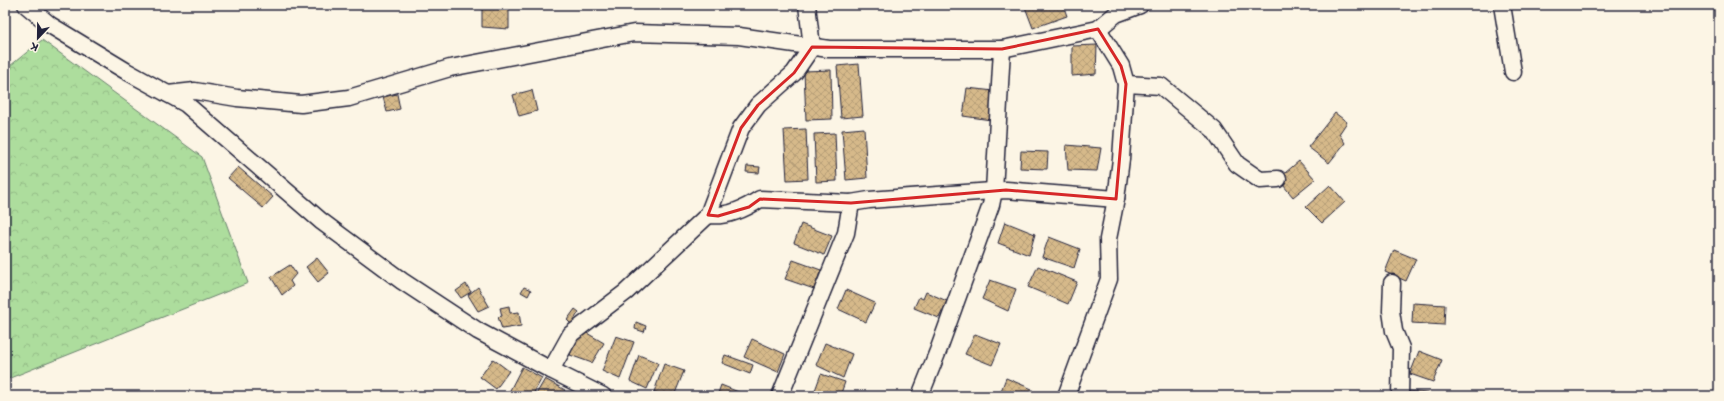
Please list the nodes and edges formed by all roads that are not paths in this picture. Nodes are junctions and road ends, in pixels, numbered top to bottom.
1 (26, 5) edge
2 (807, 5) edge
3 (1140, 5) edge
4 (1502, 5) edge
5 (1115, 9) edge
6 (1098, 29) junction
7 (812, 47) junction
8 (1002, 49) junction
9 (1513, 72) dead end
10 (1126, 84) junction
11 (168, 94) junction
12 (1278, 179) dead end
13 (994, 191) junction
14 (1116, 199) junction
15 (851, 203) junction
16 (708, 215) junction
17 (1392, 283) dead end
18 (550, 370) junction
19 (604, 396) edge
20 (780, 396) edge
21 (920, 396) edge
22 (1066, 396) edge
23 (1400, 396) edge

1 - 11 street
2 - 7 street
3 - 5 street
4 - 9 street
5 - 6 street
6 - 8 street
6 - 10 street
7 - 8 street
7 - 11 street
7 - 16 street
8 - 13 street
10 - 12 street
10 - 14 street
11 - 18 street
13 - 14 street
13 - 15 street
13 - 21 street
14 - 22 street
15 - 16 street
15 - 20 street
16 - 18 street
17 - 23 street
18 - 19 street

